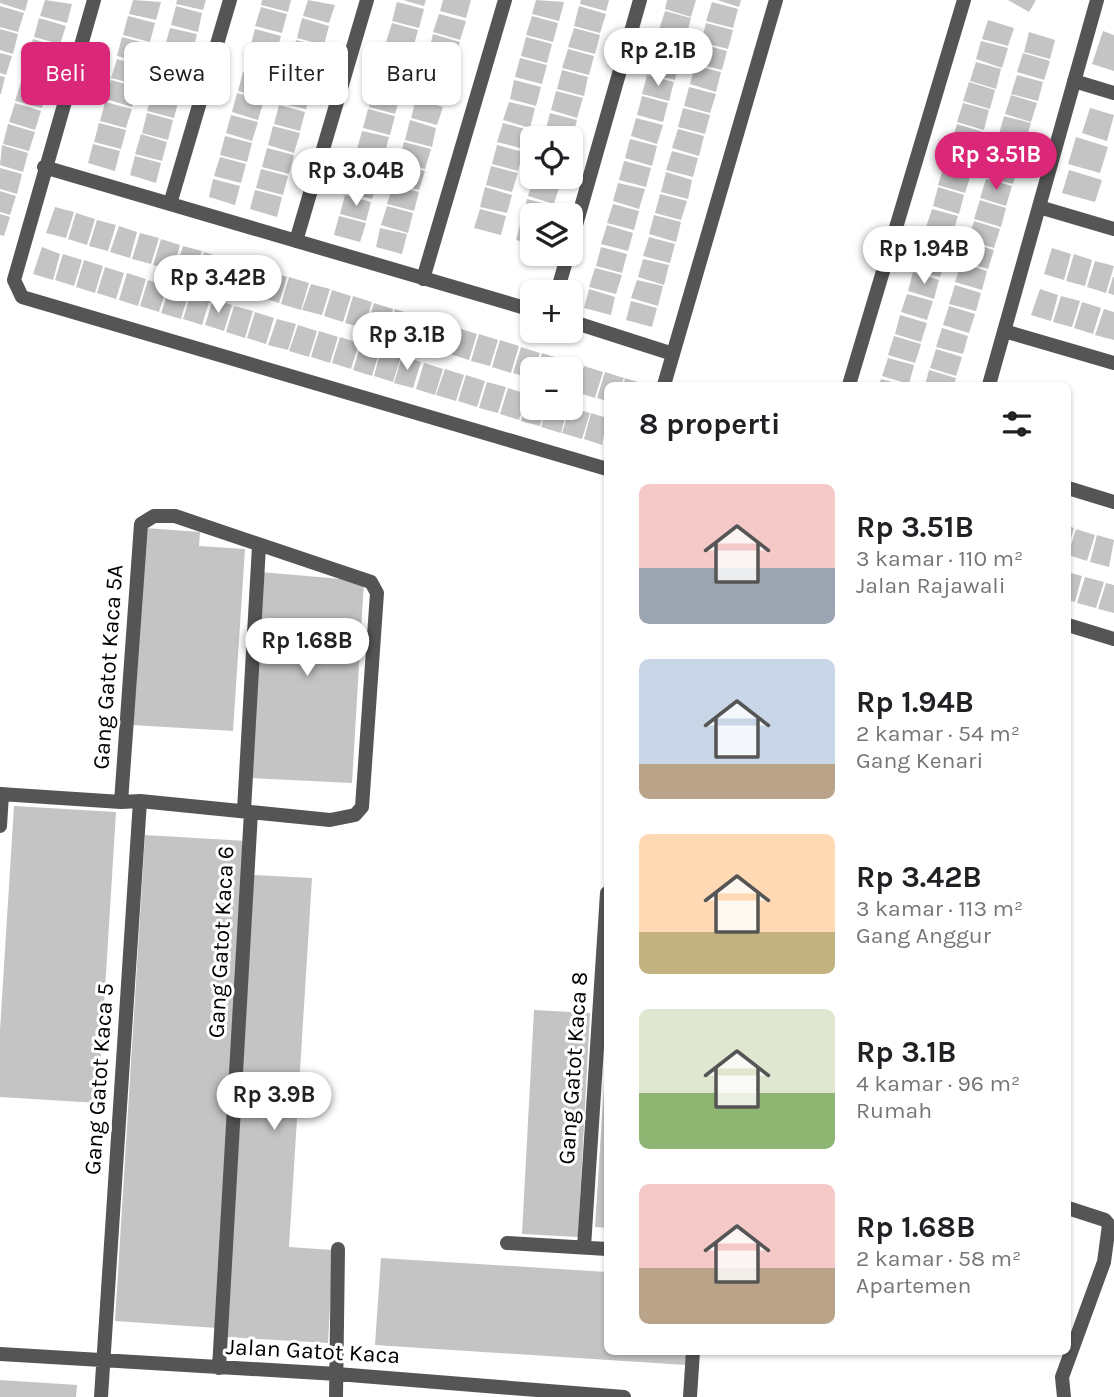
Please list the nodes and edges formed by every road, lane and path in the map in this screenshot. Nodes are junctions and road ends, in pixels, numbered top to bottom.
1 (94, 0) edge
2 (230, 0) edge
3 (367, 0) edge
4 (505, 0) edge
5 (640, 0) edge
6 (776, 0) edge
7 (964, 0) edge
8 (1097, 0) edge
9 (1074, 81) junction
10 (1114, 93) edge
11 (44, 167) junction
12 (582, 203) edge
13 (170, 204) junction
14 (1039, 207) junction
15 (1114, 229) edge
16 (296, 241) junction
17 (423, 279) junction
18 (520, 307) edge
19 (583, 325) edge
20 (1004, 331) junction
21 (673, 354) junction
22 (1114, 363) edge
23 (665, 382) edge
24 (850, 382) edge
25 (990, 382) edge
26 (604, 468) edge
27 (1071, 489) edge
28 (1114, 502) edge
29 (259, 546) junction
30 (1071, 626) edge
31 (1114, 639) edge
32 (1, 794) edge
33 (140, 801) junction
34 (121, 802) junction
35 (248, 811) junction
36 (0, 826) edge
37 (604, 939) edge
38 (1071, 1209) edge
39 (507, 1243) dead end
40 (584, 1247) junction
41 (338, 1249) dead end
42 (604, 1249) edge
43 (1071, 1352) edge
44 (0, 1354) edge
45 (693, 1355) edge
46 (1070, 1355) edge
47 (104, 1359) junction
48 (219, 1368) junction
49 (337, 1374) junction
50 (455, 1390) edge
51 (570, 1394) edge
52 (101, 1397) edge
53 (336, 1397) edge
54 (624, 1397) edge
55 (690, 1397) edge
56 (1064, 1397) edge

1 - 11 street
2 - 13 street
3 - 16 street
4 - 17 street
5 - 12 street
6 - 21 street
7 - 24 street
8 - 9 street
9 - 10 street
9 - 14 street
11 - 13 street
11 - 26 street
13 - 16 street
14 - 15 street
14 - 20 street
16 - 17 street
17 - 18 street
19 - 21 street
20 - 22 street
20 - 25 street
21 - 23 street
27 - 28 street
29 - 34 street, Gang Gatot Kaca 5A
29 - 35 street, Gang Gatot Kaca 6
29 - 35 street
30 - 31 street
32 - 34 street
32 - 36 street
33 - 34 street
33 - 35 street
33 - 47 street, Gang Gatot Kaca 5
35 - 48 street, Gang Gatot Kaca 6
37 - 40 street, Gang Gatot Kaca 8
38 - 43 street
39 - 40 street
40 - 42 street
41 - 49 street
44 - 47 street, Jalan Gatot Kaca
45 - 55 street
46 - 56 street
47 - 48 street, Jalan Gatot Kaca
47 - 52 street, Gang Gatot Kaca 5
48 - 49 street, Jalan Gatot Kaca
49 - 50 street, Jalan Gatot Kaca
49 - 53 street
50 - 51 street, Jalan Gatot Kaca
51 - 54 street, Jalan Gatot Kaca

